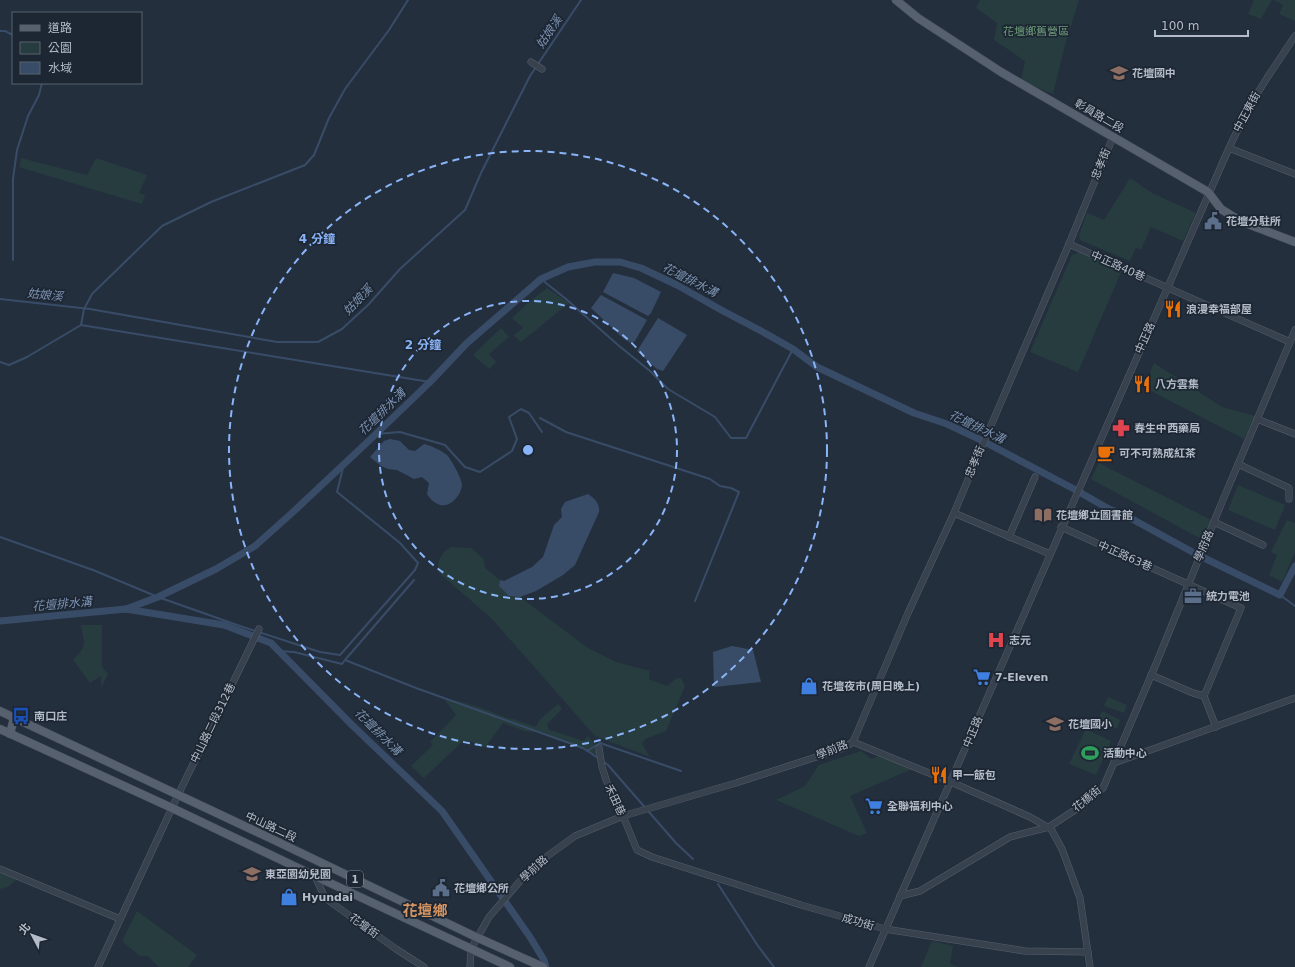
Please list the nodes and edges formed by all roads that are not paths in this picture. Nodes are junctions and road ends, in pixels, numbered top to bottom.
1 (896, 0) edge
2 (1295, 36) edge
3 (531, 62) dead end
4 (542, 69) dead end
5 (1112, 137) junction
6 (1229, 148) junction
7 (1295, 174) edge
8 (1208, 192) junction
9 (1295, 242) edge
10 (1069, 244) junction
11 (1167, 288) junction
12 (1295, 330) edge
13 (1290, 342) junction
14 (1257, 419) junction
15 (1295, 434) edge
16 (1238, 464) junction
17 (1035, 477) dead end
18 (1289, 499) dead end
19 (954, 513) junction
20 (1214, 522) junction
21 (1061, 527) junction
22 (1009, 538) junction
23 (1263, 545) dead end
24 (1050, 554) junction
25 (1188, 584) junction
26 (259, 629) dead end
27 (1151, 675) junction
28 (1204, 696) junction
29 (1295, 698) edge
30 (0, 711) edge
31 (14, 718) junction
32 (1216, 727) junction
33 (0, 729) edge
34 (10, 734) junction
35 (853, 742) junction
36 (599, 748) dead end
37 (1114, 763) junction
38 (951, 782) junction
39 (175, 802) junction
40 (623, 816) junction
41 (1049, 827) junction
42 (637, 850) joint
43 (0, 869) edge
44 (314, 876) junction
45 (900, 896) junction
46 (120, 919) junction
47 (885, 929) junction
48 (476, 937) junction
49 (471, 949) junction
50 (1088, 952) junction
51 (98, 967) edge
52 (424, 967) edge
53 (470, 967) edge
54 (510, 967) edge
55 (543, 967) edge
56 (869, 967) edge
57 (1090, 967) edge

1 - 5 main road, 彰員路二段
2 - 6 street, 中正東街
3 - 4 street
5 - 8 main road, 彰員路二段
5 - 10 street, 忠孝街
6 - 7 street
6 - 8 street, 中正東街
8 - 9 main road, 彰員路二段
8 - 11 street, 中正路
10 - 11 street, 中正路40巷
10 - 19 street, 忠孝街
11 - 13 street, 中正路40巷
11 - 21 street, 中正路
12 - 13 street, 學府路
13 - 14 street, 學府路
14 - 15 street
14 - 16 street, 學府路
16 - 18 street
16 - 20 street, 學府路
17 - 22 street
19 - 22 street
19 - 35 street, 忠孝街
20 - 23 street
20 - 25 street, 學府路
21 - 24 street, 中正路
21 - 25 street, 中正路63巷
22 - 24 street
24 - 38 street, 中正路
25 - 27 street, 學府路
25 - 28 street, 中正路63巷
26 - 39 street, 中山路二段312巷
27 - 28 street
27 - 37 street, 學府路
28 - 32 street
29 - 32 street
30 - 31 main road, 中山路二段 / 1
31 - 34 main road
31 - 39 main road, 中山路二段 / 1
32 - 37 street
33 - 34 main road, 中山路二段 / 1
34 - 39 main road, 中山路二段 / 1
35 - 38 street, 學前路
35 - 40 street, 學前路
36 - 40 street, 禾田巷
37 - 41 street, 花橋街
38 - 41 street, 學前路
38 - 45 street, 中正路
39 - 44 main road, 中山路二段 / 1
39 - 46 street, 中山路二段312巷
39 - 48 main road, 中山路二段 / 1
40 - 42 street, 禾田巷
40 - 48 street, 學前路
41 - 45 street, 花橋街
41 - 50 street
42 - 47 street, 成功街
43 - 46 street
44 - 49 main road, 中山路二段 / 1
44 - 52 street, 花壇街
45 - 47 street, 中正路
46 - 51 street, 中山路二段312巷
47 - 50 street, 成功街
47 - 56 street, 中正路
48 - 49 street
48 - 55 main road, 中山路二段 / 1
49 - 53 street
49 - 54 main road, 中山路二段 / 1
50 - 57 street

